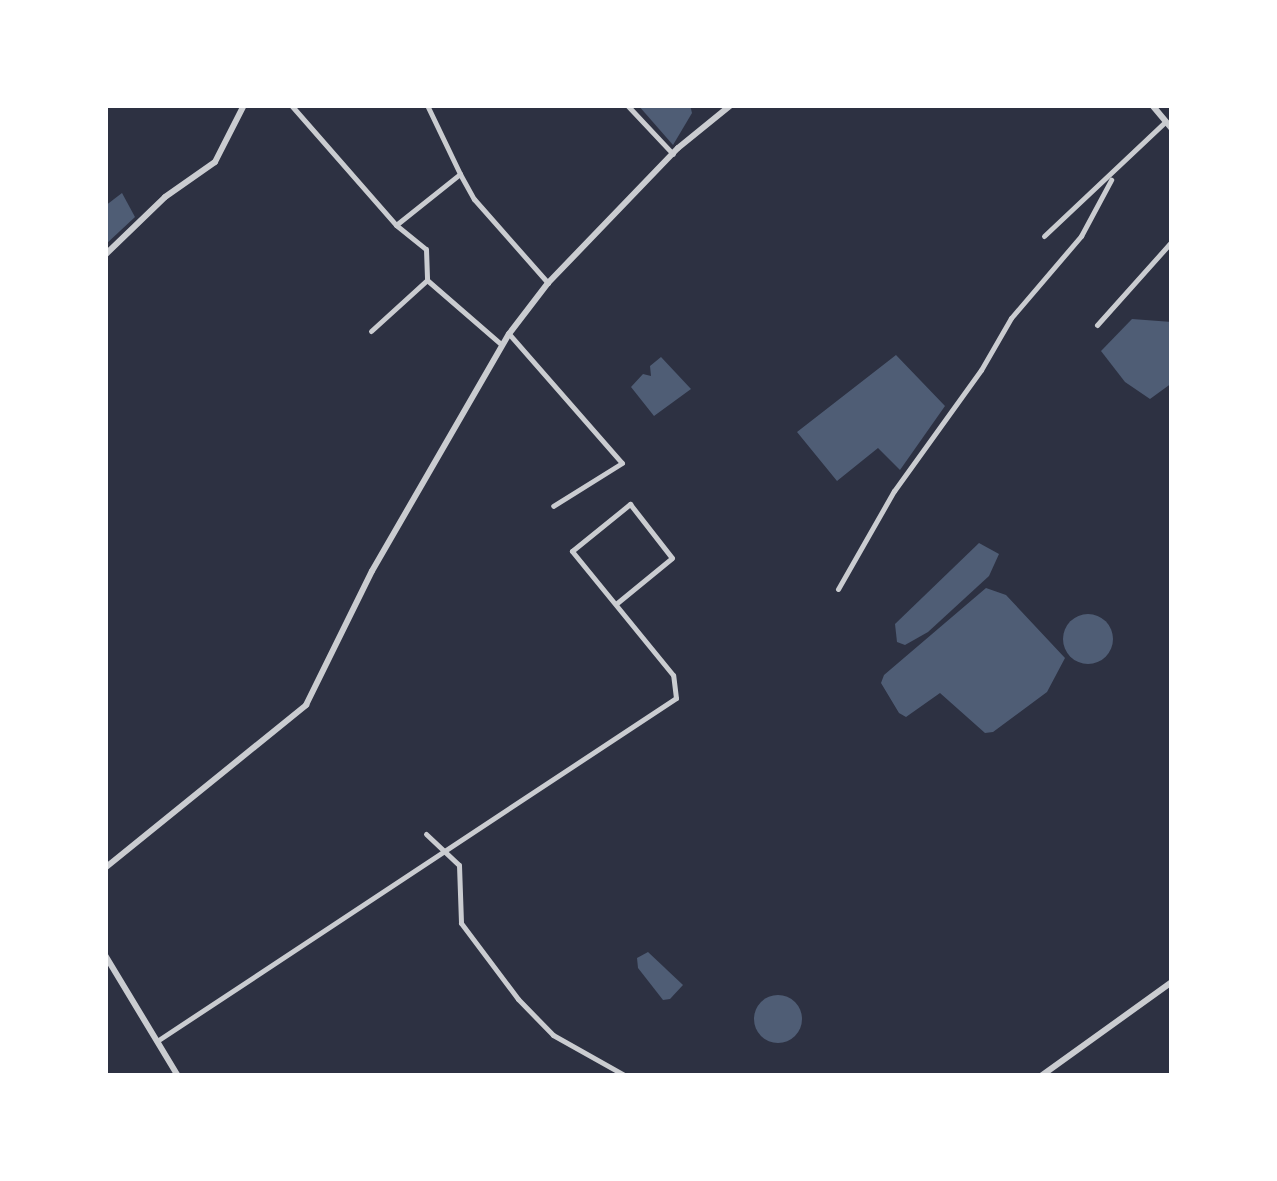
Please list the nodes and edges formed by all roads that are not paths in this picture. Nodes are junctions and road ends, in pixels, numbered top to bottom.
1 (244, 105) edge
2 (291, 105) edge
3 (427, 105) edge
4 (628, 105) edge
5 (731, 105) edge
6 (1152, 105) edge
7 (1169, 126) edge
8 (673, 154) junction
9 (460, 174) junction
10 (1110, 180) junction
11 (396, 226) junction
12 (1044, 236) dead end
13 (1172, 241) edge
14 (105, 254) edge
15 (427, 280) junction
16 (548, 283) junction
17 (1097, 325) dead end
18 (371, 330) dead end
19 (509, 334) junction
20 (502, 345) junction
21 (553, 506) dead end
22 (838, 588) dead end
23 (617, 603) junction
24 (426, 834) dead end
25 (445, 851) junction
26 (105, 868) edge
27 (105, 956) edge
28 (1172, 982) edge
29 (157, 1042) junction
30 (178, 1076) edge
31 (626, 1076) edge
32 (1042, 1076) edge

1 - 14 street
2 - 11 street
3 - 9 street
4 - 8 street
5 - 8 street
6 - 7 street
7 - 10 street
8 - 16 street
9 - 11 street
9 - 16 street
10 - 12 street
10 - 22 street
11 - 15 street
13 - 17 street
15 - 18 street
15 - 20 street
16 - 19 street
19 - 20 street
19 - 21 street
20 - 26 street
23 - 23 street
23 - 25 street
24 - 25 street
25 - 29 street
25 - 31 street
27 - 29 street
28 - 32 street
29 - 30 street

